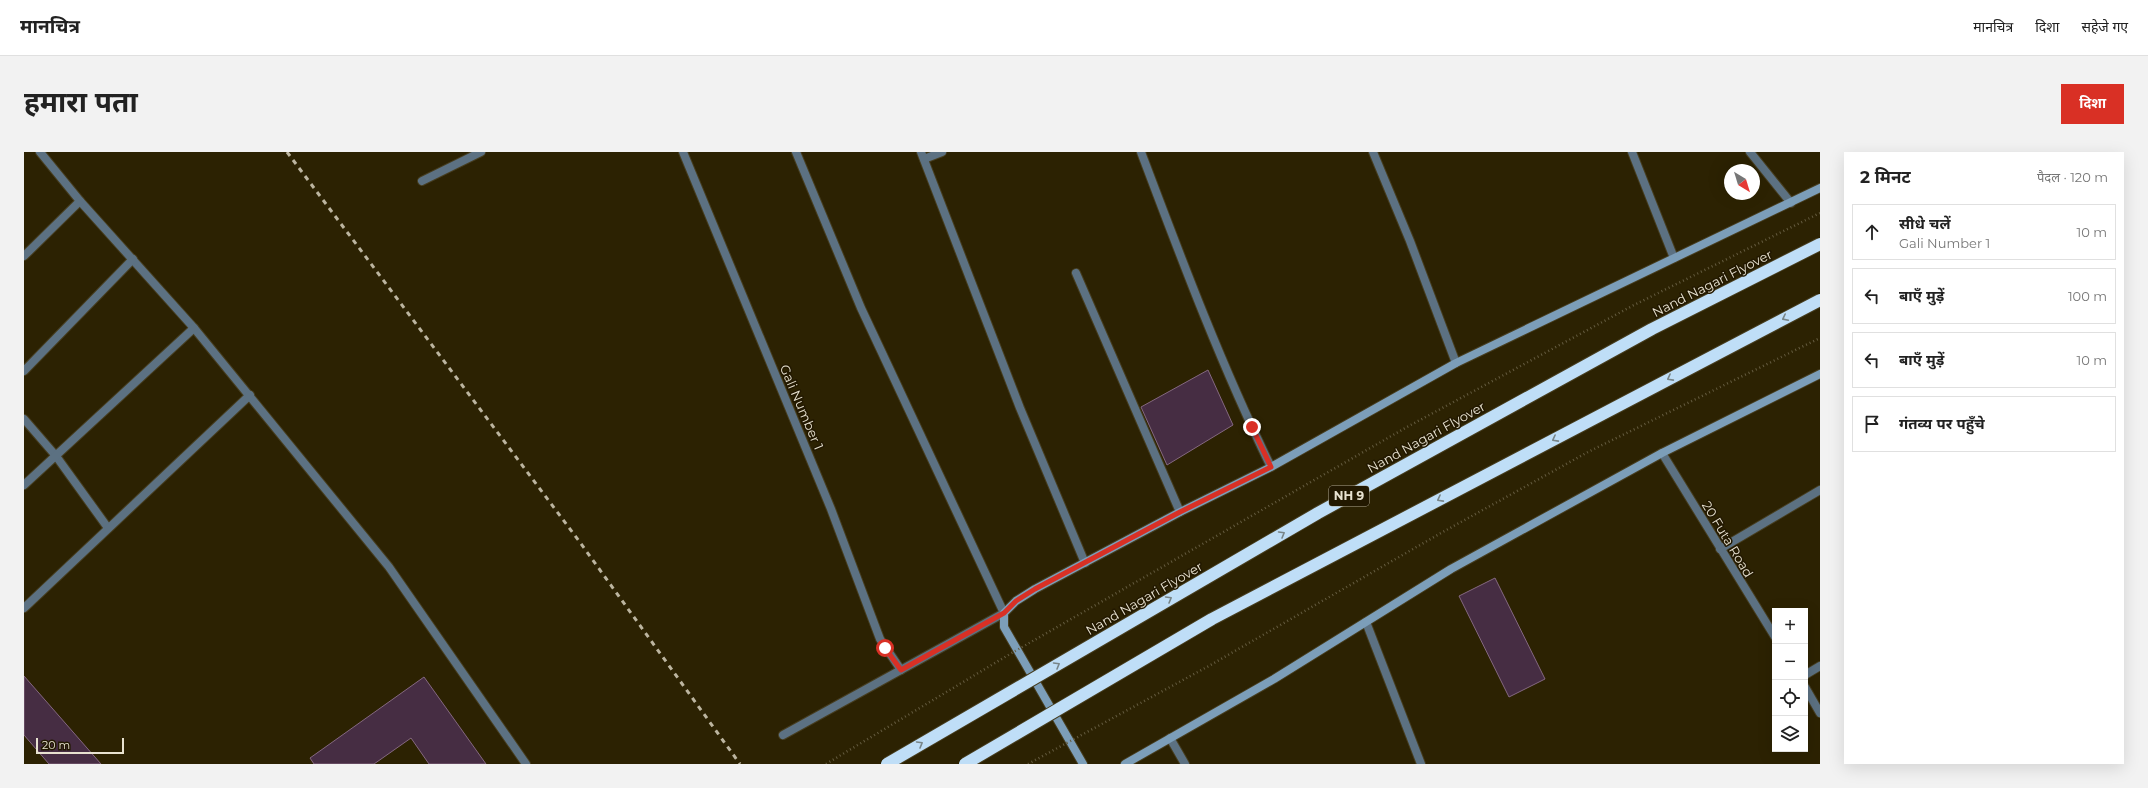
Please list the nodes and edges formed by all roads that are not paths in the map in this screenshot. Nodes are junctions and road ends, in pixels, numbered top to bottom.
1 (40, 152) edge
2 (481, 152) edge
3 (683, 152) edge
4 (796, 152) edge
5 (942, 152) edge
6 (1142, 152) edge
7 (1374, 152) edge
8 (1632, 152) edge
9 (1750, 152) edge
10 (922, 155) edge
11 (422, 181) dead end
12 (1820, 188) edge
13 (80, 201) junction
14 (1791, 203) junction
15 (1820, 244) edge
16 (24, 256) edge
17 (1674, 258) junction
18 (133, 259) junction
19 (1076, 273) dead end
20 (1820, 300) edge
21 (194, 328) junction
22 (1456, 363) junction
23 (24, 371) edge
24 (1820, 374) edge
25 (250, 395) junction
26 (24, 419) edge
27 (1662, 452) junction
28 (56, 456) junction
29 (1271, 467) junction
30 (24, 486) edge
31 (1820, 490) edge
32 (1180, 512) junction
33 (108, 528) junction
34 (1720, 549) junction
35 (1085, 564) junction
36 (24, 608) edge
37 (1004, 613) junction
38 (1366, 622) junction
39 (1772, 633) edge
40 (1820, 666) edge
41 (901, 670) junction
42 (1808, 673) edge
43 (1808, 692) edge
44 (1820, 713) edge
45 (783, 735) dead end
46 (1170, 738) junction
47 (526, 764) edge
48 (886, 764) edge
49 (965, 764) edge
50 (1083, 764) edge
51 (1125, 764) edge
52 (1185, 764) edge
53 (1421, 764) edge

1 - 13 street
2 - 11 street
3 - 41 street, Gali Number 1
4 - 37 street
5 - 10 street
6 - 29 street
7 - 22 street
8 - 17 street
9 - 14 street
10 - 35 street
12 - 14 street
13 - 16 street
13 - 18 street
14 - 17 street
48 -> 15 highway, Nand Nagari Flyover / NH 9, bridge
17 - 22 street
18 - 21 street
18 - 23 street
19 - 32 street
20 -> 49 highway, bridge
21 - 25 street
21 - 28 street
22 - 29 street
24 - 27 street
25 - 33 street
25 - 47 street
26 - 28 street
27 - 34 street, 20 Futa Road
27 - 38 street
28 - 30 street
28 - 33 street
29 - 32 street
31 - 34 street
32 - 35 street
33 - 36 street
34 - 39 street, 20 Futa Road
35 - 37 street
37 - 41 street
37 - 50 street
38 - 46 street
38 - 53 street
40 - 42 street
41 - 45 street
43 - 44 street
46 - 51 street
46 - 52 street

